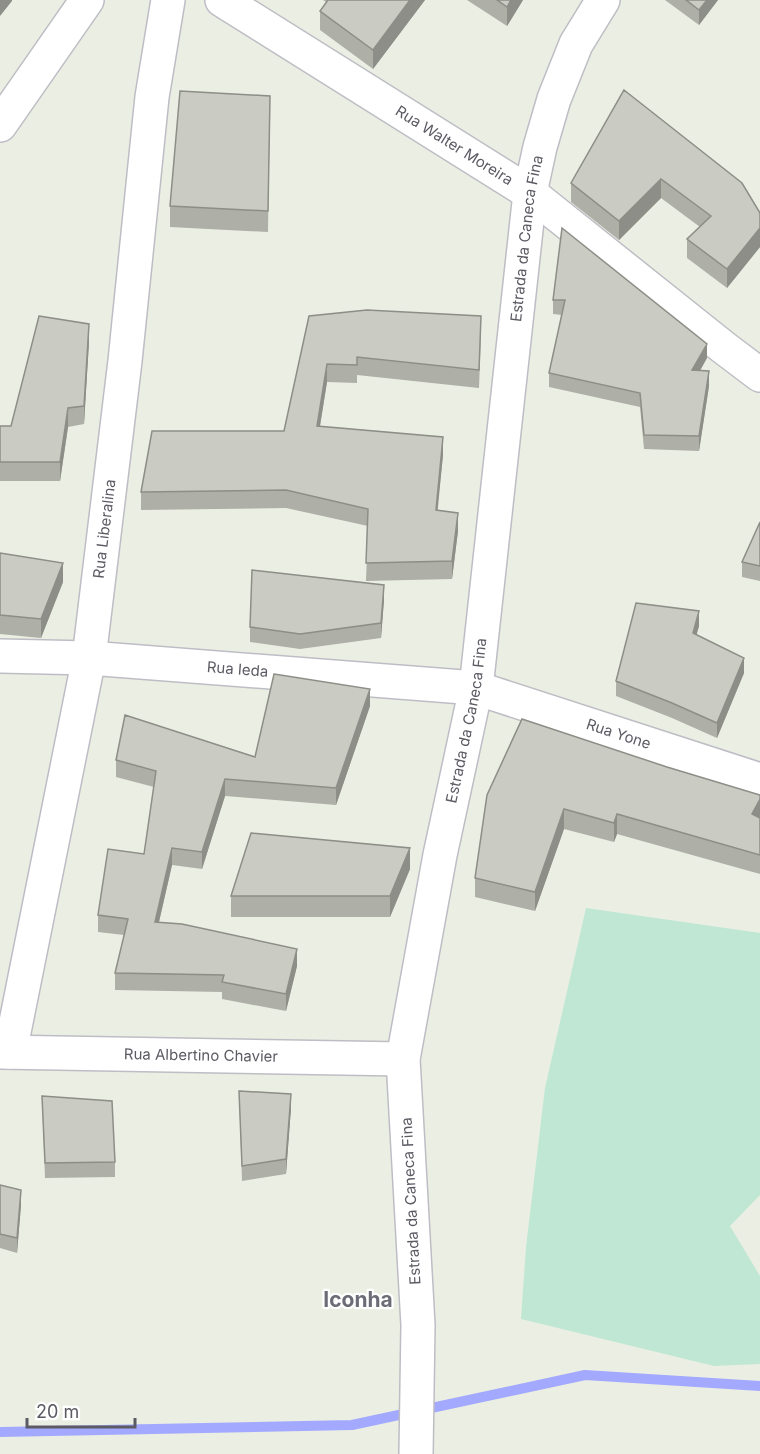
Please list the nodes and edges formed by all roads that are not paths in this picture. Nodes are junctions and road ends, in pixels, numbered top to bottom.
1 (87, 0) edge
2 (168, 0) edge
3 (222, 0) edge
4 (603, 0) edge
5 (0, 125) edge
6 (530, 193) junction
7 (760, 375) edge
8 (0, 656) edge
9 (89, 658) junction
10 (476, 688) junction
11 (760, 780) edge
12 (5, 1052) edge
13 (403, 1059) junction
14 (417, 1452) edge

1 - 5 street
2 - 9 street, Rua Liberalina
3 - 6 street, Rua Walter Moreira
4 - 6 street, Estrada da Caneca Fina
6 - 7 street, Rua Walter Moreira
6 - 10 street, Estrada da Caneca Fina
8 - 9 street, Rua Ieda
9 - 10 street, Rua Ieda
9 - 12 street, Rua Liberalina
10 - 11 street, Rua Yone
10 - 13 street, Estrada da Caneca Fina
12 - 13 street, Rua Albertino Chavier
13 - 14 street, Estrada da Caneca Fina

